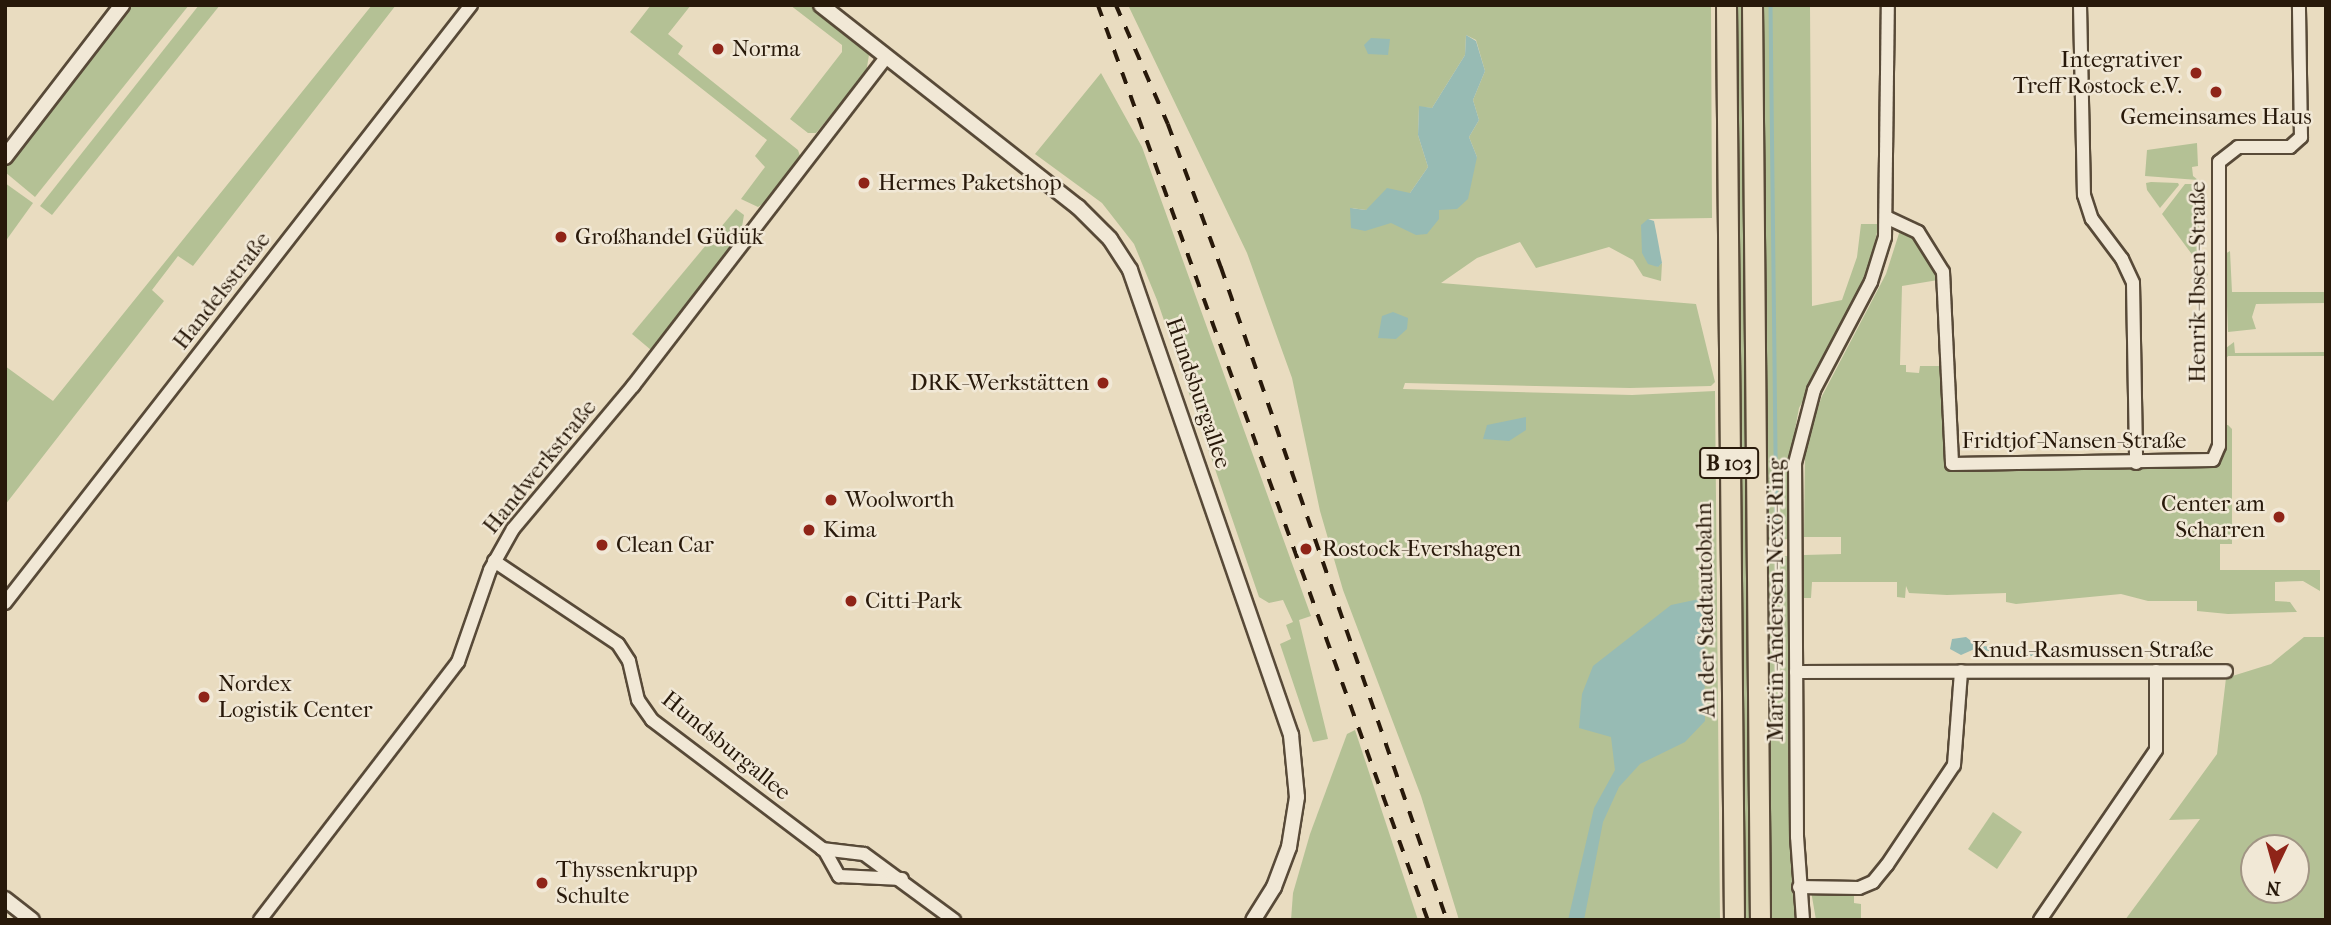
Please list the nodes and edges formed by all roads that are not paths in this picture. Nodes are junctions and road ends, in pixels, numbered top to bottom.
1 (122, 5) edge
2 (471, 5) edge
3 (821, 5) edge
4 (1726, 5) edge
5 (1752, 5) edge
6 (1888, 5) edge
7 (2080, 5) edge
8 (2300, 5) edge
9 (886, 58) junction
10 (5, 157) edge
11 (1888, 218) junction
12 (2217, 457) joint
13 (2136, 463) junction
14 (494, 561) junction
15 (5, 603) edge
16 (2226, 670) dead end
17 (1961, 671) junction
18 (2156, 671) junction
19 (1796, 672) junction
20 (822, 849) junction
21 (902, 879) junction
22 (1799, 887) junction
23 (5, 899) edge
24 (32, 920) edge
25 (260, 920) edge
26 (954, 920) edge
27 (1253, 920) edge
28 (1734, 920) edge
29 (1760, 920) edge
30 (1802, 920) edge
31 (2040, 920) edge

1 - 10 street
2 - 15 street, Handelsstraße
3 - 9 street, Hundsburgallee
4 - 28 highway, An der Stadtautobahn / B 103
5 - 29 highway, B 103
6 - 11 street, Martin-Andersen-Nexö-Ring
7 - 13 street
8 - 12 street, Henrik-Ibsen-Straße
9 - 14 street, Handwerkstraße
9 - 27 street, Hundsburgallee
11 - 13 street, Fridtjof-Nansen-Straße
11 - 19 street, Martin-Andersen-Nexö-Ring
12 - 13 street, Fridtjof-Nansen-Straße
14 - 20 street, Hundsburgallee
14 - 25 street, Handwerkstraße
16 - 18 street, Knud-Rasmussen-Straße
17 - 18 street, Knud-Rasmussen-Straße
17 - 19 street, Knud-Rasmussen-Straße
17 - 22 street, Knud-Rasmussen-Straße
18 - 31 street
19 - 22 street, Martin-Andersen-Nexö-Ring
20 - 21 street
20 - 21 street, Hundsburgallee
21 - 26 street
22 - 30 street, Martin-Andersen-Nexö-Ring
23 - 24 street

